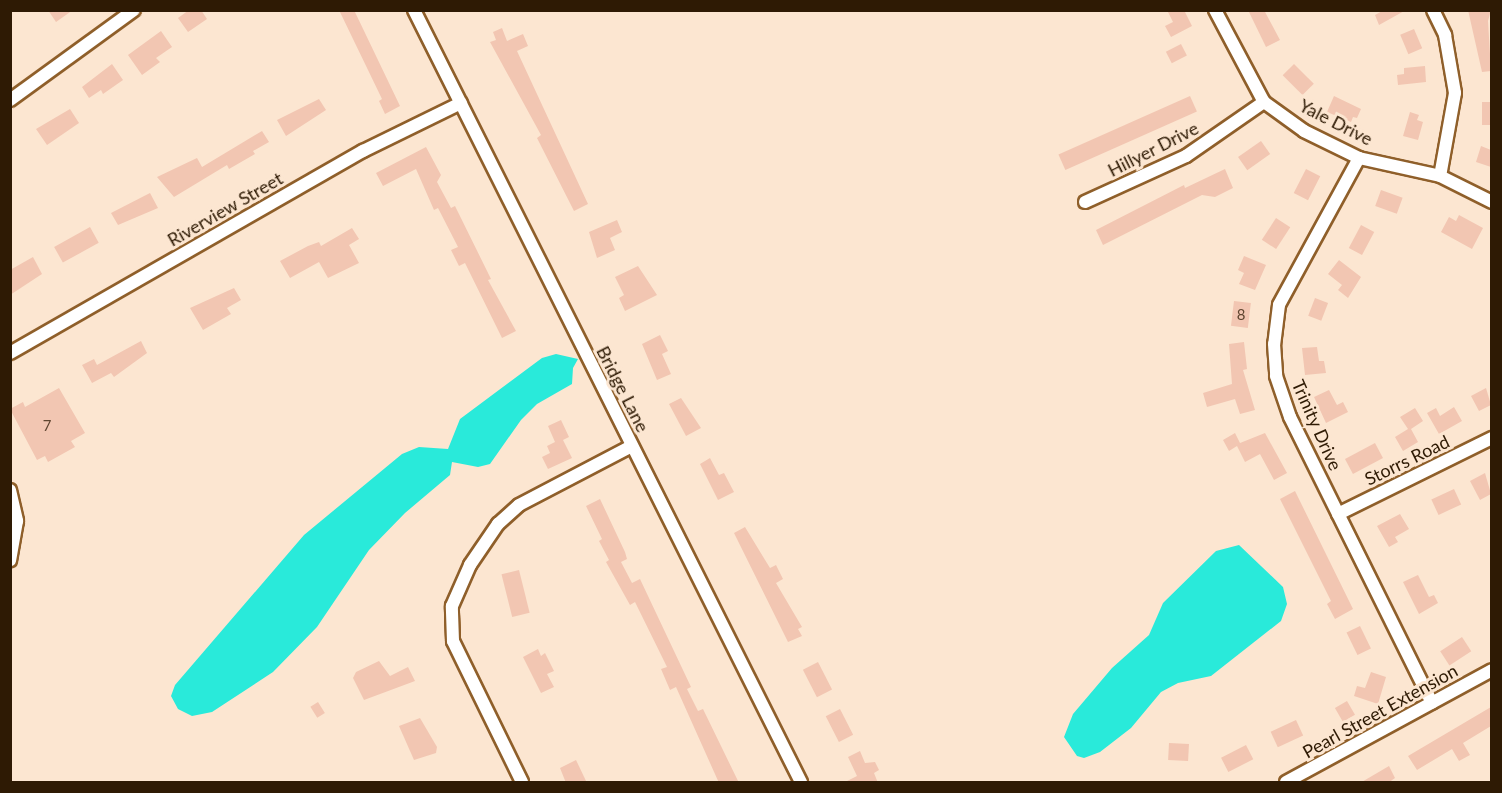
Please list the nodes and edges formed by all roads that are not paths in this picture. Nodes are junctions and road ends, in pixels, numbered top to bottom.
1 (134, 10) edge
2 (414, 10) edge
3 (1215, 10) edge
4 (1433, 10) edge
5 (10, 100) edge
6 (1264, 102) junction
7 (461, 103) junction
8 (1359, 158) junction
9 (1440, 176) junction
10 (1085, 202) dead end
11 (1491, 202) edge
12 (10, 353) edge
13 (1491, 438) edge
14 (632, 446) junction
15 (10, 490) edge
16 (1338, 514) junction
17 (10, 560) edge
18 (1491, 670) edge
19 (1432, 703) junction
20 (522, 783) edge
21 (801, 783) edge
22 (1286, 783) edge

1 - 5 street
2 - 7 street, Bridge Lane
3 - 6 street, Yale Drive
4 - 9 street
6 - 8 street, Yale Drive
6 - 10 street, Hillyer Drive
7 - 12 street, Riverview Street
7 - 14 street, Bridge Lane
8 - 9 street, Yale Drive
8 - 16 street, Trinity Drive
9 - 11 street, Yale Drive
13 - 16 street, Storrs Road
14 - 20 street
14 - 21 street, Bridge Lane
15 - 17 street
16 - 19 street, Trinity Drive
18 - 19 street, Pearl Street Extension
19 - 22 street, Pearl Street Extension

